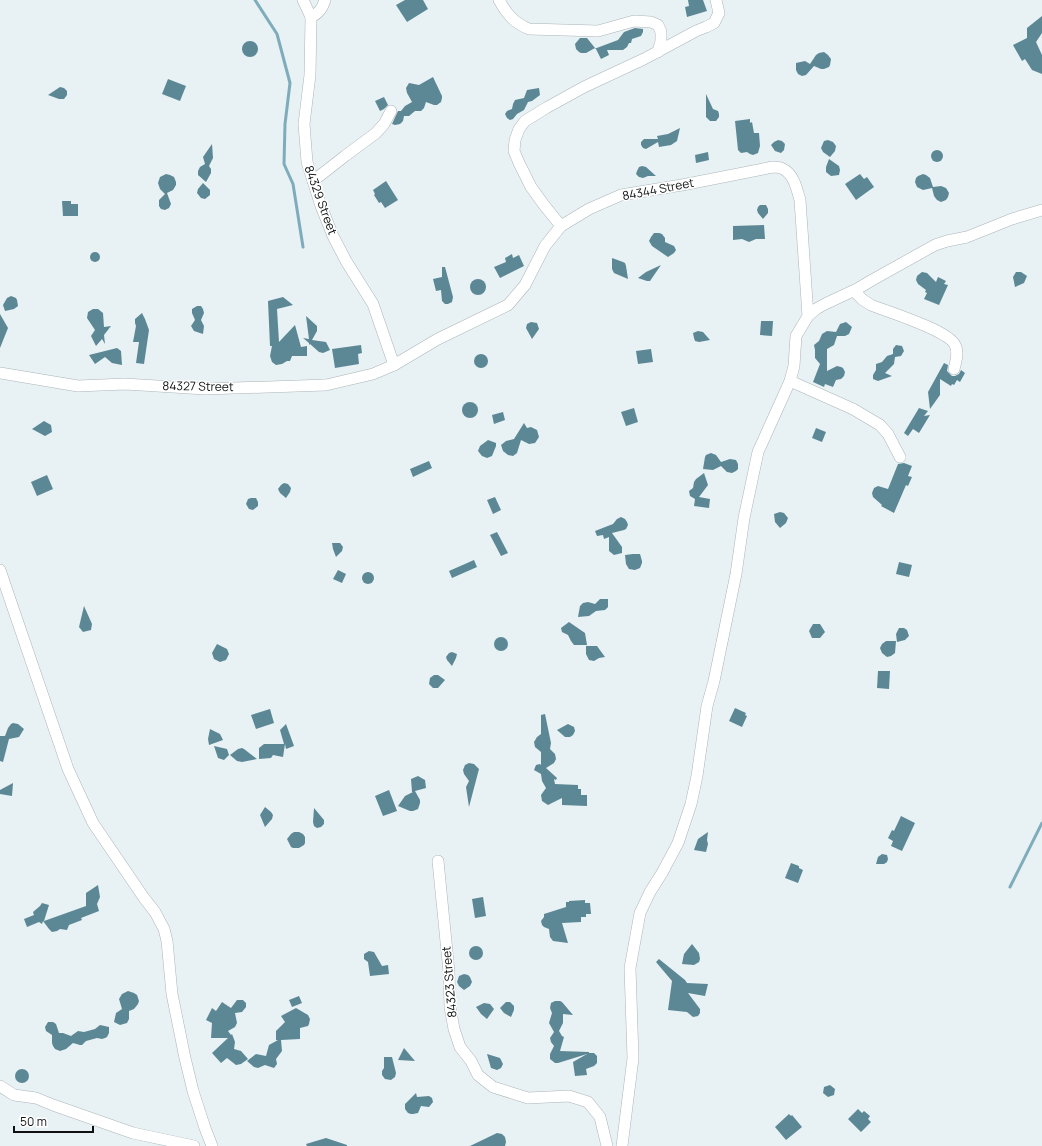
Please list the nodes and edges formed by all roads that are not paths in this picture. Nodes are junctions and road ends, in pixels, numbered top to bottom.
1 (303, 0) edge
2 (325, 0) edge
3 (499, 0) edge
4 (716, 0) edge
5 (311, 17) junction
6 (658, 52) junction
7 (391, 111) dead end
8 (313, 181) junction
9 (1042, 210) edge
10 (561, 226) junction
11 (854, 291) junction
12 (808, 316) junction
13 (394, 365) junction
14 (954, 369) dead end
15 (0, 373) edge
16 (790, 381) junction
17 (900, 457) dead end
18 (0, 570) edge
19 (438, 861) dead end
20 (0, 1086) edge
21 (194, 1146) edge
22 (212, 1146) edge
23 (607, 1146) edge
24 (622, 1146) edge

1 - 5 street, 84329 Street
2 - 5 street
3 - 6 street
4 - 6 street
5 - 8 street, 84329 Street
6 - 10 street
7 - 8 street
8 - 13 street, 84329 Street
9 - 11 street
10 - 12 street, 84344 Street
10 - 13 street, 84344 Street
11 - 12 street
11 - 14 street
12 - 16 street
13 - 15 street, 84327 Street
16 - 17 street
16 - 24 street
18 - 22 street
19 - 23 street, 84323 Street
20 - 21 street

